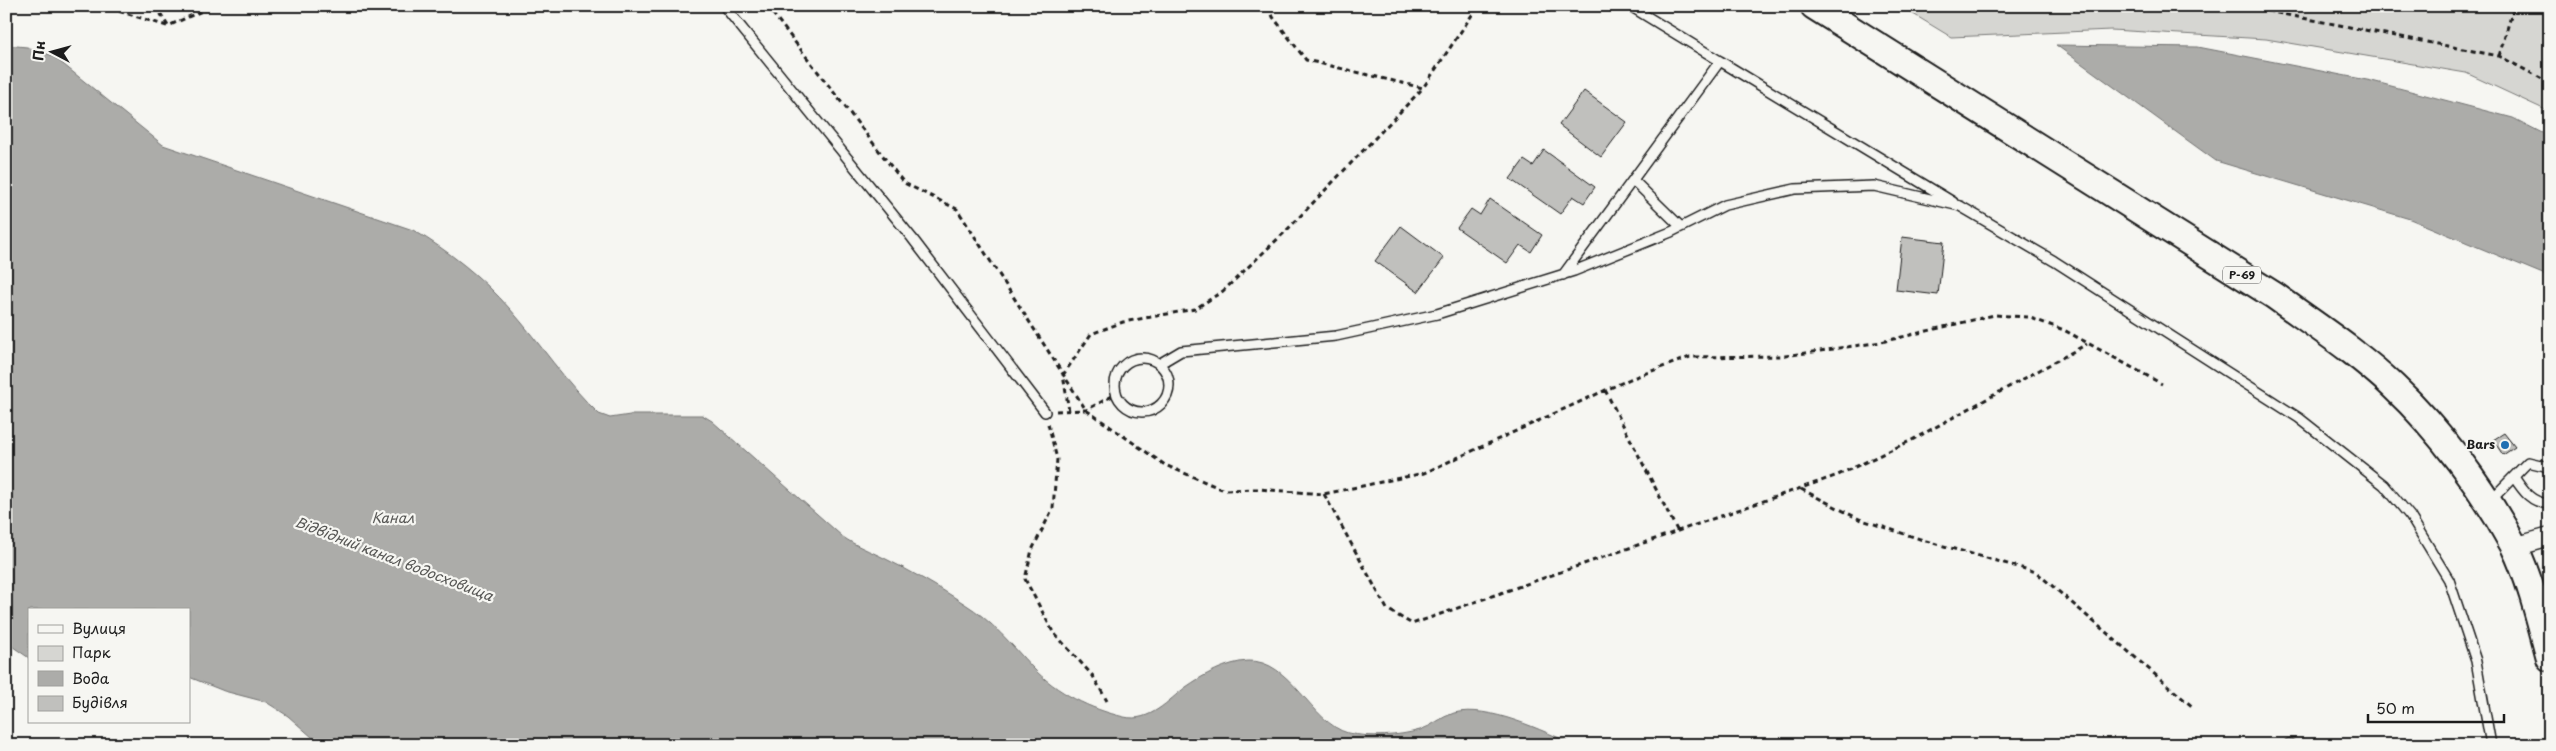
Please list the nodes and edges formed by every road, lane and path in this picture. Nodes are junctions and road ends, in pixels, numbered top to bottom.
1 (102, 6) edge
2 (156, 6) edge
3 (214, 6) edge
4 (724, 6) edge
5 (766, 6) edge
6 (1269, 6) edge
7 (1478, 6) edge
8 (1630, 6) edge
9 (1814, 6) edge
10 (2241, 6) edge
11 (2514, 6) edge
12 (168, 26) junction
13 (2499, 56) junction
14 (1720, 61) junction
15 (2550, 83) edge
16 (1423, 88) junction
17 (1633, 180) junction
18 (1960, 206) junction
19 (1681, 227) junction
20 (1563, 275) junction
21 (2088, 344) junction
22 (1159, 364) junction
23 (1063, 375) junction
24 (2162, 384) dead end
25 (1605, 390) junction
26 (1116, 394) junction
27 (1086, 410) junction
28 (1069, 411) junction
29 (1046, 412) junction
30 (2550, 470) edge
31 (2514, 477) junction
32 (1800, 489) junction
33 (1324, 494) junction
34 (2487, 503) junction
35 (2550, 504) edge
36 (1678, 532) junction
37 (2550, 537) edge
38 (2514, 547) junction
39 (2550, 658) edge
40 (1107, 701) dead end
41 (2194, 708) dead end
42 (2491, 745) edge

1 - 12 path
2 - 12 path
3 - 12 path
4 - 29 lane
5 - 23 path
6 - 16 path
7 - 16 path
8 - 14 lane
9 - 34 main road, Р-69
10 - 13 path
11 - 13 path
13 - 15 path
14 - 17 lane
14 - 18 lane
16 - 23 path
17 - 19 lane
17 - 20 lane
18 - 19 lane
18 - 42 lane
19 - 20 lane
20 - 22 lane
21 - 24 path
21 - 25 path
21 - 32 path
22 - 26 lane
22 - 26 lane
23 - 27 path
23 - 28 path
25 - 33 path
25 - 36 path
26 - 27 path
27 - 28 path
27 - 33 path
28 - 29 path
29 - 40 path
30 - 31 lane
31 - 34 lane
31 - 35 lane
32 - 36 path
32 - 41 path
33 - 36 path
34 - 38 main road, Р-69
37 - 38 street
38 - 39 main road, Р-69

